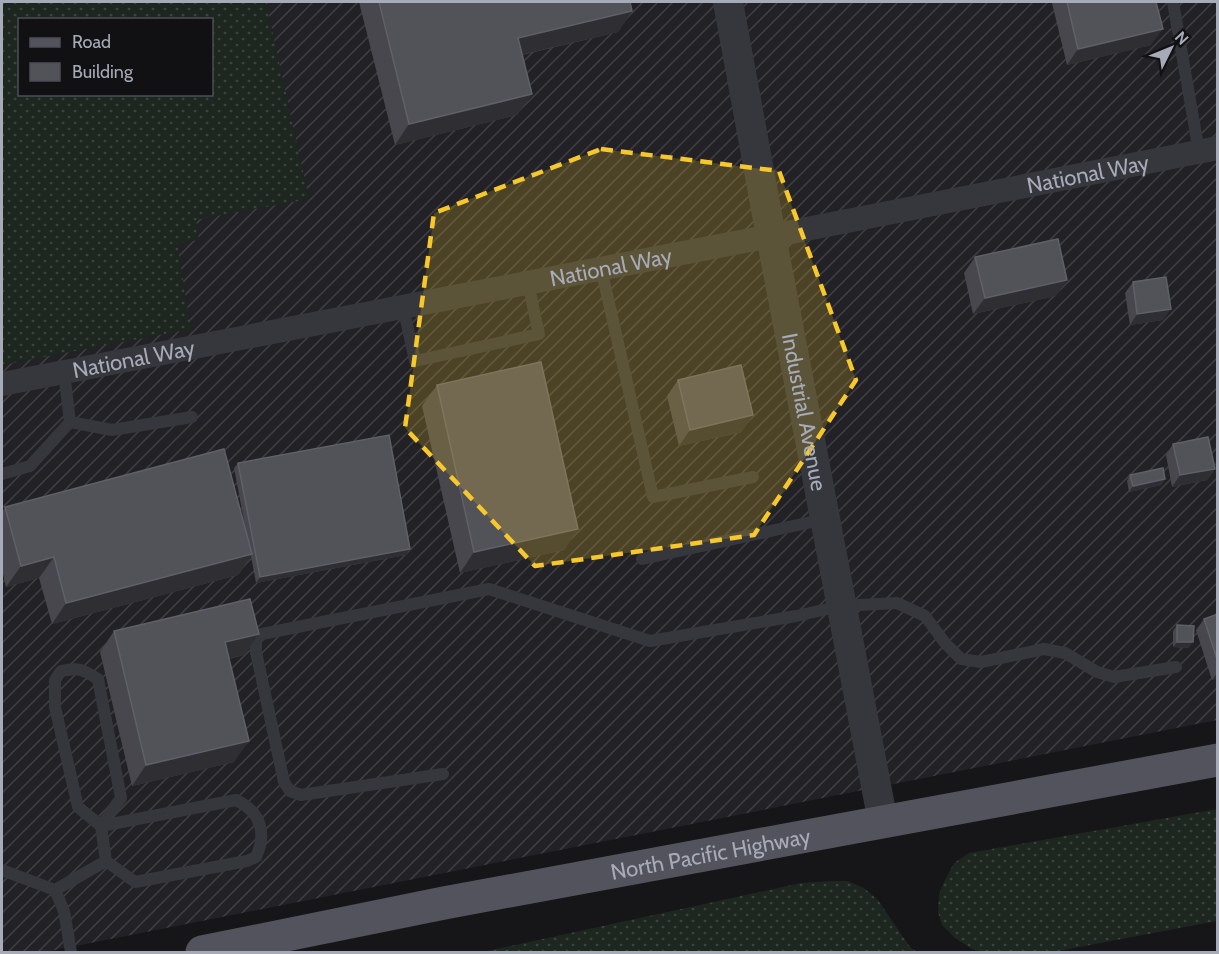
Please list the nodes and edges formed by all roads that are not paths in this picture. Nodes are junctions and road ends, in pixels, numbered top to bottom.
1 (728, 2) edge
2 (1173, 2) edge
3 (1208, 150) edge
4 (771, 236) junction
5 (601, 268) junction
6 (528, 283) junction
7 (403, 306) junction
8 (64, 372) junction
9 (2, 384) edge
10 (192, 417) dead end
11 (70, 422) junction
12 (2, 474) edge
13 (753, 477) dead end
14 (825, 519) junction
15 (642, 559) dead end
16 (841, 606) junction
17 (1176, 668) dead end
18 (1218, 760) edge
19 (443, 774) dead end
20 (883, 822) junction
21 (101, 826) junction
22 (106, 861) junction
23 (2, 870) edge
24 (55, 890) junction
25 (71, 952) edge
26 (202, 952) edge

1 - 4 street, Industrial Avenue
2 - 3 lane
3 - 4 street, National Way
4 - 5 street, National Way
4 - 14 street, Industrial Avenue
5 - 6 street, National Way
5 - 13 lane
6 - 7 street, National Way
6 - 7 lane
7 - 8 street, National Way
8 - 9 street, National Way
8 - 11 lane
10 - 11 lane
11 - 12 lane
14 - 15 lane
14 - 16 street, Industrial Avenue
16 - 17 lane
16 - 19 lane
16 - 20 street, Industrial Avenue
18 - 20 main road, North Pacific Highway
20 - 26 main road, North Pacific Highway
21 - 21 lane
21 - 22 lane
21 - 22 lane
22 - 24 lane
23 - 24 lane
24 - 25 lane

